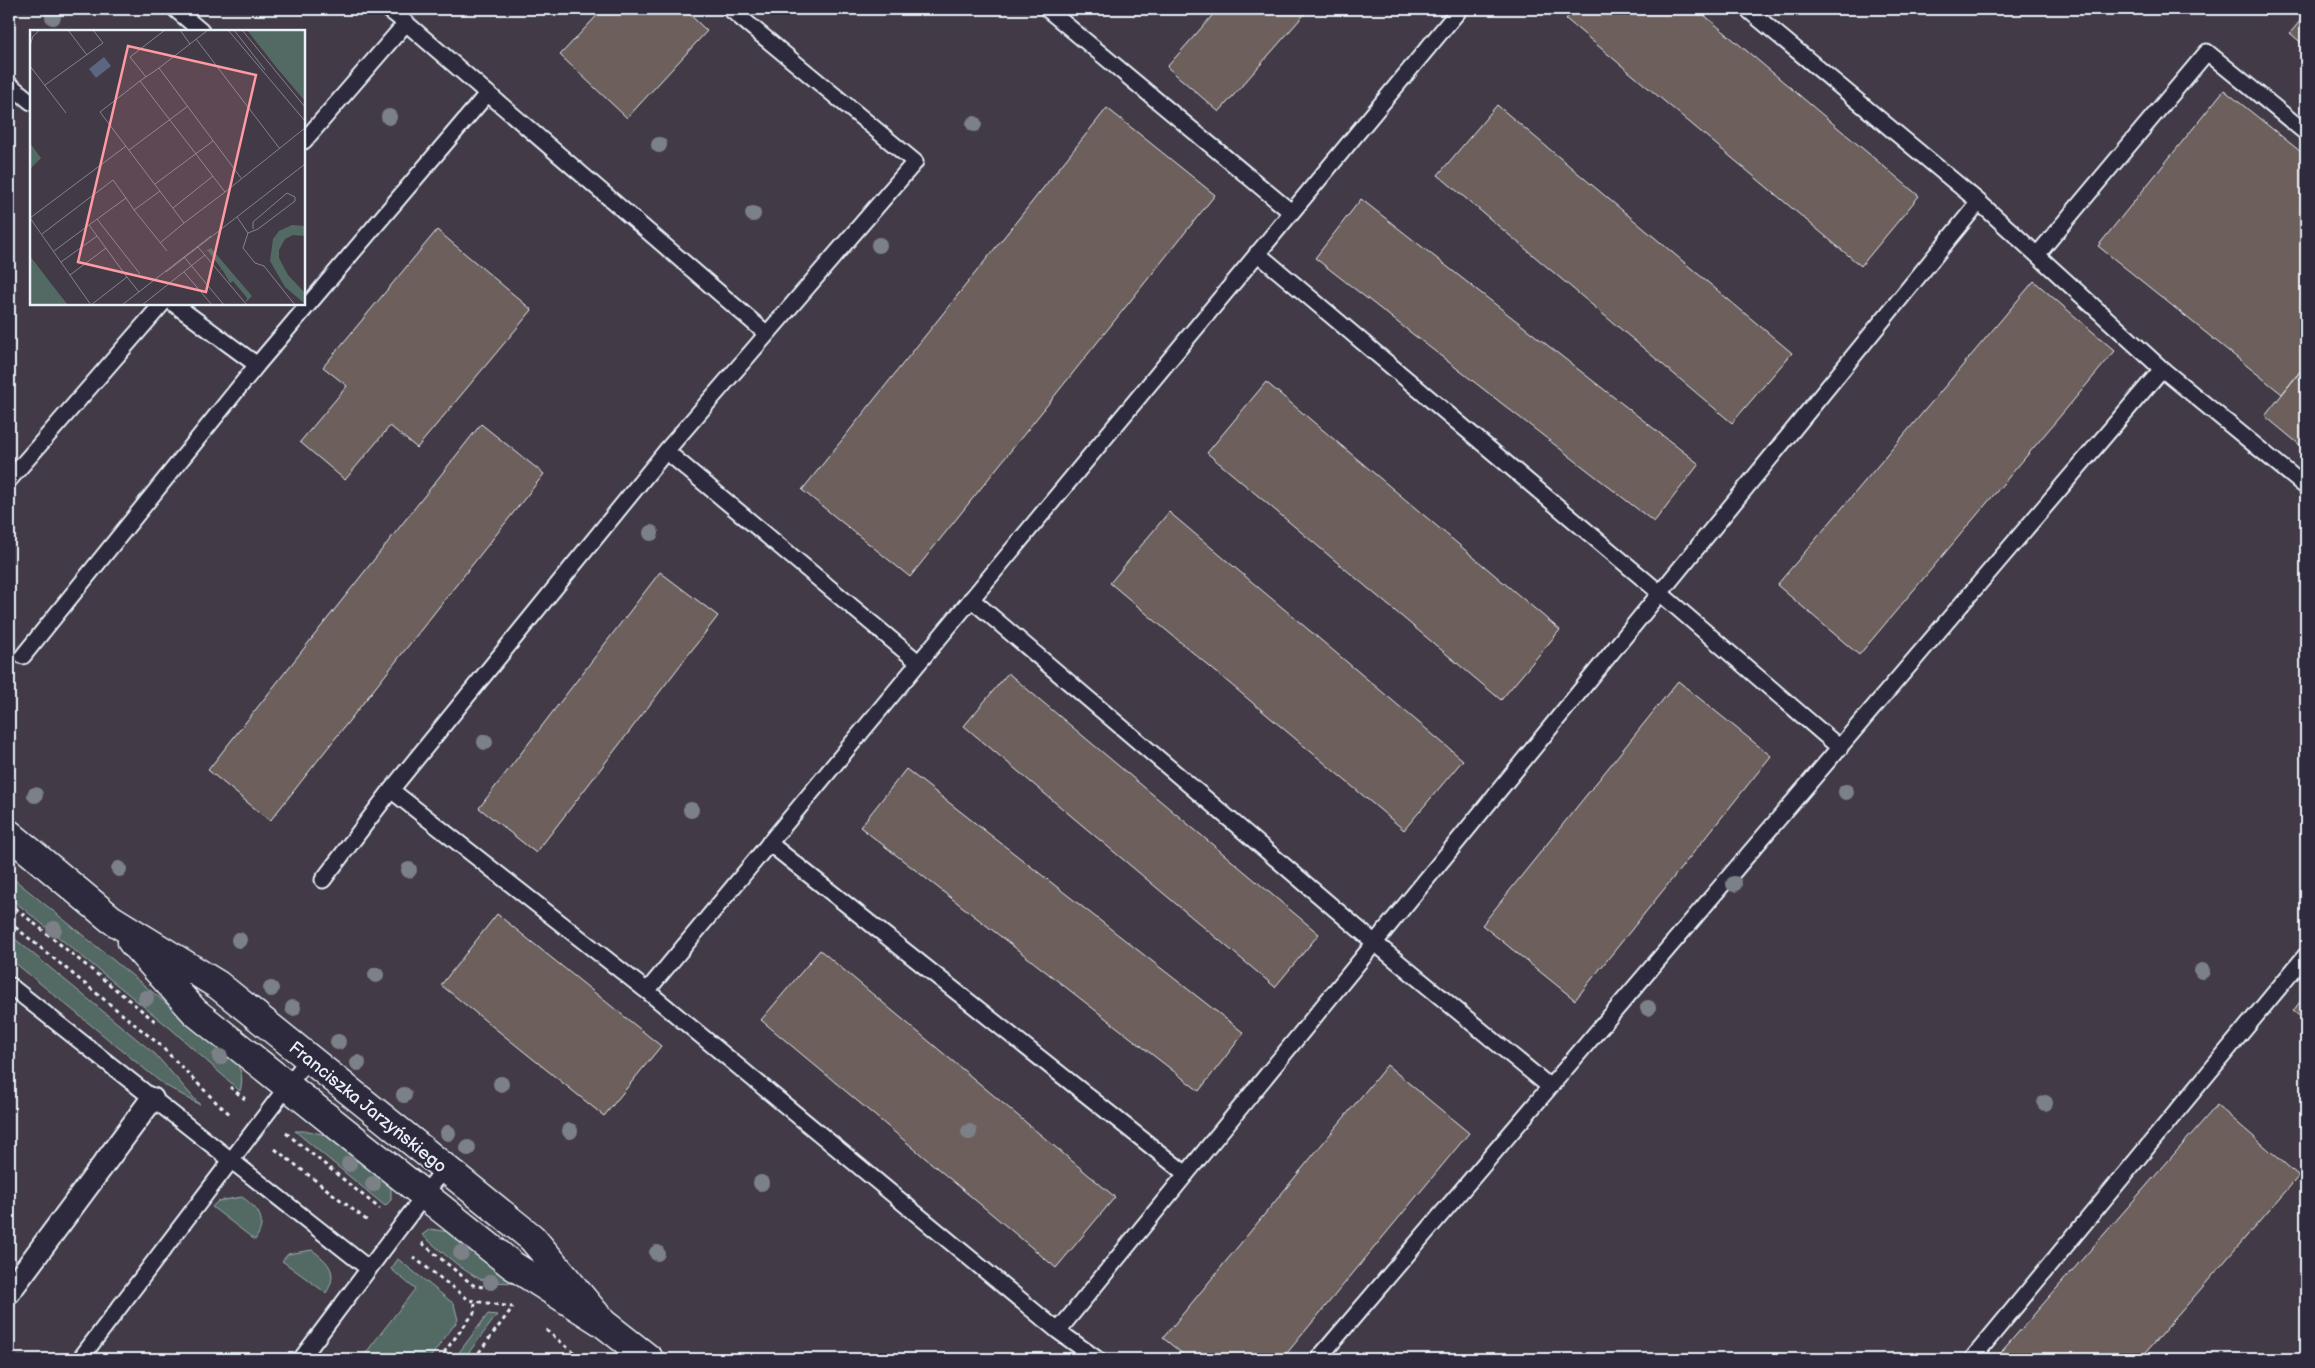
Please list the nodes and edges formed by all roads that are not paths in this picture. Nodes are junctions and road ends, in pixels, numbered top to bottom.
1 (175, 9) edge
2 (388, 9) edge
3 (730, 9) edge
4 (1047, 9) edge
5 (1460, 9) edge
6 (1746, 9) edge
7 (406, 24) junction
8 (200, 30) edge
9 (9, 84) edge
10 (487, 94) junction
11 (30, 101) edge
12 (307, 130) edge
13 (2306, 133) edge
14 (1979, 202) junction
15 (1291, 212) junction
16 (1257, 253) junction
17 (2037, 255) junction
18 (161, 305) edge
19 (175, 305) edge
20 (767, 334) junction
21 (257, 366) junction
22 (2162, 369) junction
23 (666, 450) junction
24 (9, 480) edge
25 (2306, 487) edge
26 (1660, 593) junction
27 (971, 599) junction
28 (23, 656) dead end
29 (918, 662) junction
30 (1840, 748) junction
31 (392, 790) junction
32 (9, 834) edge
33 (769, 843) junction
34 (323, 880) dead end
35 (111, 918) junction
36 (1375, 943) junction
37 (2306, 955) edge
38 (9, 985) edge
39 (647, 991) junction
40 (309, 1058) junction
41 (288, 1086) junction
42 (1550, 1088) junction
43 (152, 1099) junction
44 (231, 1160) junction
45 (444, 1169) junction
46 (1186, 1174) junction
47 (424, 1196) junction
48 (368, 1269) junction
49 (9, 1292) edge
50 (603, 1323) junction
51 (1058, 1331) junction
52 (80, 1359) edge
53 (301, 1359) edge
54 (649, 1359) edge
55 (1097, 1359) edge
56 (1318, 1359) edge
57 (1972, 1359) edge

1 - 8 lane
2 - 7 lane
3 - 20 lane
4 - 15 lane
5 - 15 lane
6 - 14 lane
7 - 10 lane
7 - 12 lane
9 - 11 lane
10 - 20 lane
10 - 21 lane
13 - 17 lane
14 - 17 lane
14 - 26 lane
15 - 16 lane
16 - 26 lane
16 - 27 lane
17 - 22 lane
18 - 24 lane
19 - 21 lane
20 - 23 lane
21 - 28 lane
22 - 25 lane
22 - 30 lane
23 - 29 lane
23 - 31 lane
26 - 30 lane
26 - 36 lane
27 - 29 lane
27 - 36 lane
29 - 33 lane
30 - 42 lane
31 - 34 lane
31 - 39 lane
32 - 35 street, Franciszka Jarzyńskiego
33 - 39 lane
33 - 46 lane
35 - 40 street, Franciszka Jarzyńskiego
35 - 41 street, Franciszka Jarzyńskiego
36 - 42 lane
36 - 46 lane
37 - 57 lane
38 - 43 lane
39 - 51 lane
40 - 41 lane
40 - 45 street, Franciszka Jarzyńskiego
41 - 44 lane
41 - 47 street, Franciszka Jarzyńskiego
42 - 56 lane
43 - 44 lane
43 - 49 street
44 - 48 lane
44 - 52 lane
45 - 47 lane
45 - 50 street, Franciszka Jarzyńskiego
46 - 51 lane
47 - 48 lane
47 - 50 street, Franciszka Jarzyńskiego
48 - 53 lane
50 - 54 street, Franciszka Jarzyńskiego
51 - 55 lane

